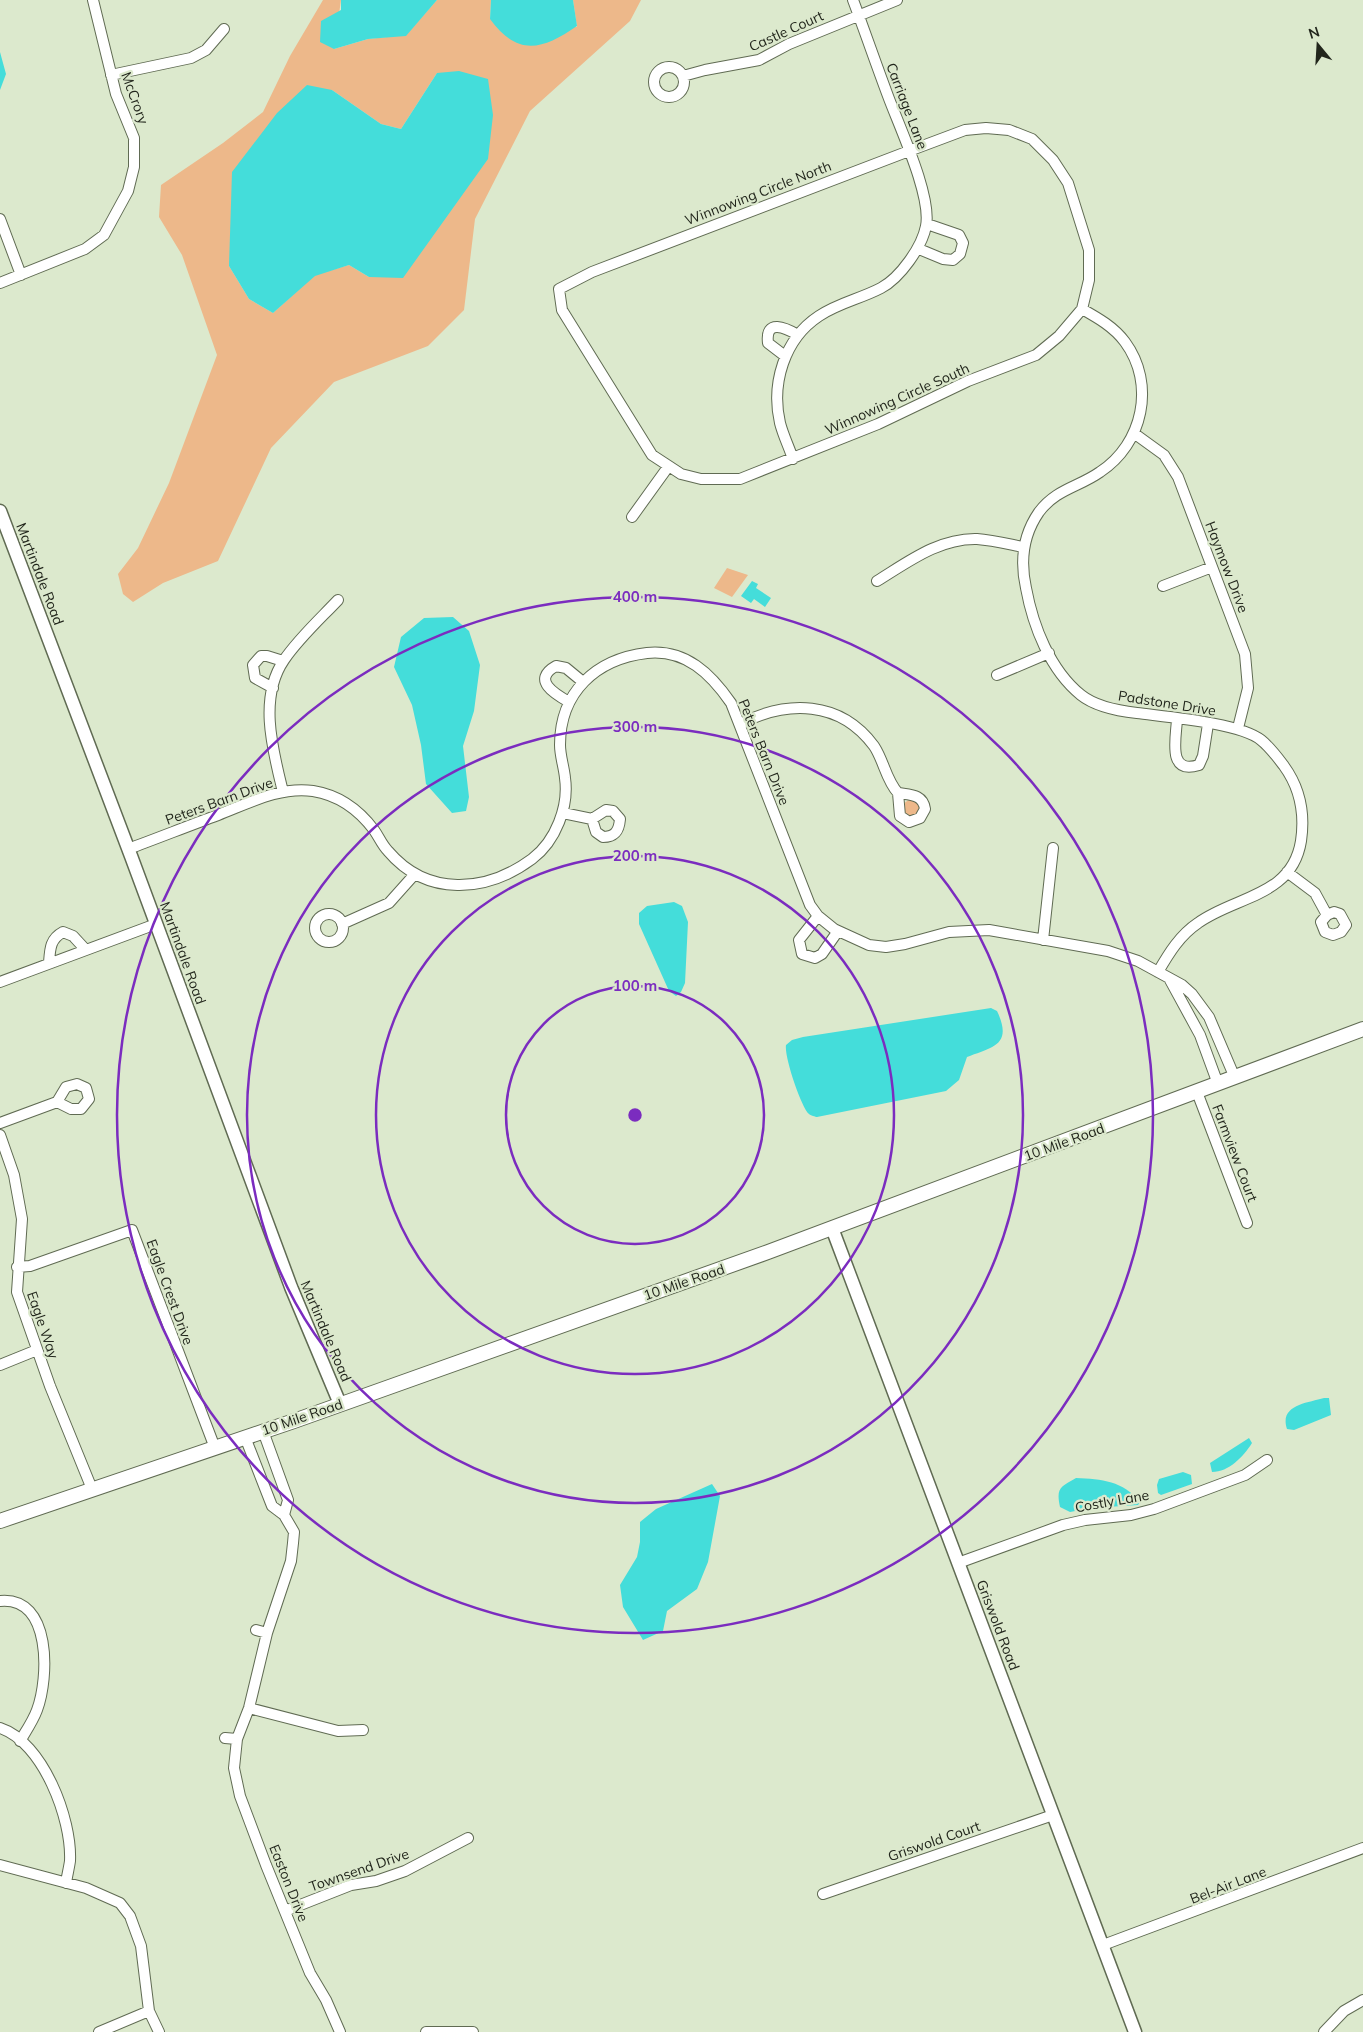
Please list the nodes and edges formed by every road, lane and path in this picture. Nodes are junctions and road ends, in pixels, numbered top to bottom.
1 (93, 0) edge
2 (852, 0) edge
3 (898, 0) edge
4 (858, 15) junction
5 (224, 29) dead end
6 (111, 75) junction
7 (683, 76) dead end
8 (909, 150) junction
9 (0, 219) edge
10 (927, 224) junction
11 (919, 249) junction
12 (1089, 250) joint
13 (21, 275) junction
14 (0, 283) edge
15 (1082, 309) junction
16 (798, 335) junction
17 (785, 356) junction
18 (1135, 434) junction
19 (652, 455) joint
20 (793, 459) junction
21 (668, 467) junction
22 (0, 511) edge
23 (632, 517) dead end
24 (1023, 546) junction
25 (1212, 567) junction
26 (877, 581) dead end
27 (1163, 586) dead end
28 (338, 600) dead end
29 (1049, 653) junction
30 (284, 661) junction
31 (998, 675) dead end
32 (583, 682) junction
33 (274, 688) junction
34 (569, 702) junction
35 (1177, 719) junction
36 (740, 724) junction
37 (1208, 724) junction
38 (1238, 728) junction
39 (283, 792) junction
40 (898, 793) dead end
41 (563, 812) junction
42 (592, 819) dead end
43 (1054, 848) dead end
44 (128, 849) junction
45 (1287, 872) junction
46 (414, 875) junction
47 (1327, 915) dead end
48 (818, 916) junction
49 (156, 924) junction
50 (342, 924) dead end
51 (838, 932) junction
52 (1043, 940) junction
53 (85, 949) junction
54 (49, 963) junction
55 (1158, 972) junction
56 (1170, 980) junction
57 (0, 982) edge
58 (1363, 1029) edge
59 (1235, 1078) junction
60 (1218, 1084) junction
61 (1197, 1092) junction
62 (58, 1102) dead end
63 (0, 1123) edge
64 (0, 1135) edge
65 (1247, 1223) dead end
66 (832, 1228) junction
67 (17, 1267) junction
68 (37, 1350) junction
69 (0, 1365) edge
70 (340, 1404) junction
71 (263, 1430) junction
72 (245, 1438) junction
73 (215, 1448) junction
74 (1267, 1460) dead end
75 (92, 1489) junction
76 (284, 1515) junction
77 (0, 1521) edge
78 (958, 1563) junction
79 (0, 1601) edge
80 (256, 1630) dead end
81 (267, 1633) junction
82 (249, 1708) junction
83 (0, 1728) edge
84 (363, 1730) dead end
85 (225, 1738) dead end
86 (237, 1739) junction
87 (20, 1741) junction
88 (1053, 1815) junction
89 (468, 1838) dead end
90 (1363, 1848) edge
91 (0, 1865) edge
92 (66, 1883) junction
93 (823, 1894) dead end
94 (285, 1911) junction
95 (1103, 1945) junction
96 (1363, 2000) edge
97 (149, 2012) junction
98 (99, 2032) edge
99 (159, 2032) edge
100 (340, 2032) edge
101 (426, 2032) edge
102 (473, 2032) edge
103 (1135, 2032) edge
104 (1324, 2032) edge

1 - 6 street, McCrory
2 - 4 street, Carriage Lane
3 - 4 street, Castle Court
4 - 7 street, Castle Court
4 - 8 street, Carriage Lane
5 - 6 street
6 - 13 street, McCrory
8 - 10 street, Carriage Lane
8 - 12 street, Winnowing Circle North
8 - 19 street, Winnowing Circle North
9 - 13 street
10 - 11 street, Carriage Lane
10 - 11 street
11 - 16 street, Carriage Lane
12 - 15 street, Winnowing Circle South
13 - 14 street, McCrory
15 - 18 street, Padstone Drive
15 - 20 street, Winnowing Circle South
16 - 17 street, Carriage Lane
16 - 17 street
17 - 20 street, Carriage Lane
18 - 24 street, Padstone Drive
18 - 25 street, Haymow Drive
19 - 21 street, Winnowing Circle South
20 - 21 street, Winnowing Circle South
21 - 23 street
22 - 44 street, Martindale Road
24 - 26 street
24 - 29 street, Padstone Drive
25 - 27 street
25 - 38 street, Haymow Drive
28 - 30 street
29 - 31 street
29 - 35 street, Padstone Drive
30 - 33 street
30 - 33 street
32 - 34 street, Peters Barn Drive
32 - 34 street
32 - 36 street, Peters Barn Drive
33 - 39 street
34 - 41 street, Peters Barn Drive
35 - 37 street, Padstone Drive
35 - 37 street
36 - 40 street
36 - 48 street, Peters Barn Drive
37 - 38 street, Padstone Drive
38 - 45 street, Padstone Drive
39 - 44 street, Peters Barn Drive
39 - 46 street, Peters Barn Drive
41 - 42 street
41 - 46 street, Peters Barn Drive
43 - 52 street
44 - 49 street, Martindale Road
45 - 47 street
45 - 55 street, Padstone Drive
46 - 50 street
48 - 51 street, Peters Barn Drive
48 - 51 street
49 - 53 street
49 - 70 street, Martindale Road
51 - 52 street, Peters Barn Drive
52 - 55 street, Peters Barn Drive
53 - 54 street
53 - 54 street
54 - 57 street
55 - 56 street, Peters Barn Drive
56 - 59 street, Peters Barn Drive
56 - 60 street, Peters Barn Drive
58 - 59 main road, 10 Mile Road
59 - 60 main road, 10 Mile Road
60 - 61 main road, 10 Mile Road
61 - 65 street, Farmview Court
61 - 66 main road, 10 Mile Road
62 - 63 street
64 - 67 street, Eagle Way
66 - 70 main road, 10 Mile Road
66 - 78 street, Griswold Road
67 - 68 street, Eagle Way
67 - 73 street, Eagle Crest Drive
68 - 69 street
68 - 75 street, Eagle Way
70 - 71 main road, 10 Mile Road
71 - 72 main road, 10 Mile Road
71 - 76 street, Easton Drive
72 - 73 main road, 10 Mile Road
72 - 76 street, Easton Drive
73 - 75 main road, 10 Mile Road
74 - 78 street, Costly Lane
75 - 77 main road, 10 Mile Road
76 - 81 street, Easton Drive
78 - 88 street, Griswold Road
79 - 87 street
80 - 81 street
81 - 82 street, Easton Drive
82 - 84 street
82 - 86 street, Easton Drive
83 - 87 street
85 - 86 street
86 - 94 street, Easton Drive
87 - 92 street
88 - 93 street, Griswold Court
88 - 95 street, Griswold Road
89 - 94 street, Townsend Drive
90 - 95 street, Bel-Air Lane
91 - 92 street
92 - 97 street
94 - 100 street, Easton Drive
95 - 103 street, Griswold Road
96 - 104 street
97 - 98 street
97 - 99 street
101 - 102 street

